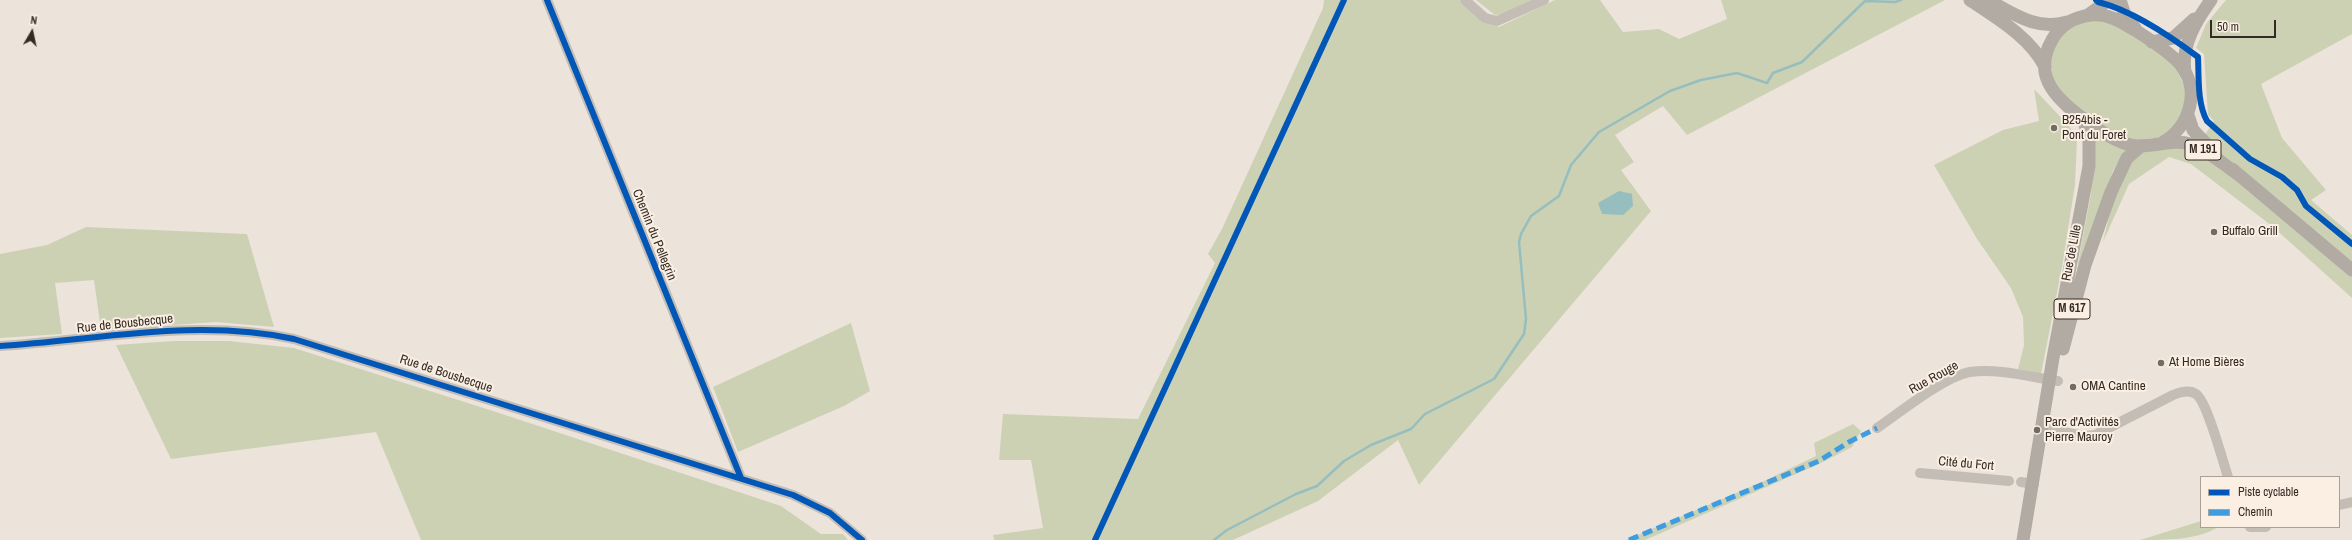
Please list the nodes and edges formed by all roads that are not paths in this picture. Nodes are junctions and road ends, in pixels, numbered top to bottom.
1 (547, 0) edge
2 (1465, 0) edge
3 (1544, 0) edge
4 (1970, 0) edge
5 (1988, 0) edge
6 (2109, 0) edge
7 (2120, 0) edge
8 (2210, 2) edge
9 (2087, 16) junction
10 (2068, 22) junction
11 (2141, 34) junction
12 (2152, 42) junction
13 (2045, 67) junction
14 (2185, 72) junction
15 (2188, 115) junction
16 (2083, 118) junction
17 (2162, 142) junction
18 (2141, 146) junction
19 (2239, 175) junction
20 (2352, 270) edge
21 (0, 346) edge
22 (2054, 380) junction
23 (1876, 428) dead end
24 (2046, 429) junction
25 (1920, 473) dead end
26 (2228, 476) edge
27 (741, 478) junction
28 (2009, 481) dead end
29 (2020, 482) dead end
30 (2034, 484) junction
31 (2352, 502) edge
32 (2340, 505) edge
33 (862, 540) edge
34 (2024, 540) edge

1 - 27 street, Chemin du Pellegrin
2 - 3 street
4 - 13 main road
5 - 10 main road
6 - 9 main road
7 - 11 main road
8 - 12 main road
8 - 14 main road
9 - 10 main road
9 - 11 main road
10 - 13 main road
11 - 12 main road
12 - 14 main road
13 - 16 main road
14 - 15 main road
15 - 17 main road
15 - 19 main road, M 191
16 - 18 main road
16 - 22 main road, Rue de Lille / M 617
17 - 18 main road
17 - 19 main road, M 191
18 - 22 main road, Rue de Lille / M 617
19 - 20 main road, M 191
21 - 27 street, Rue de Bousbecque
22 - 23 street, Rue Rouge
22 - 24 main road, Rue de Lille / M 617
24 - 26 street
24 - 30 main road, Rue de Lille / M 617
25 - 28 street, Cité du Fort
27 - 33 street, Rue de Bousbecque
29 - 30 street
30 - 34 main road, Rue de Lille / M 617
31 - 32 street

